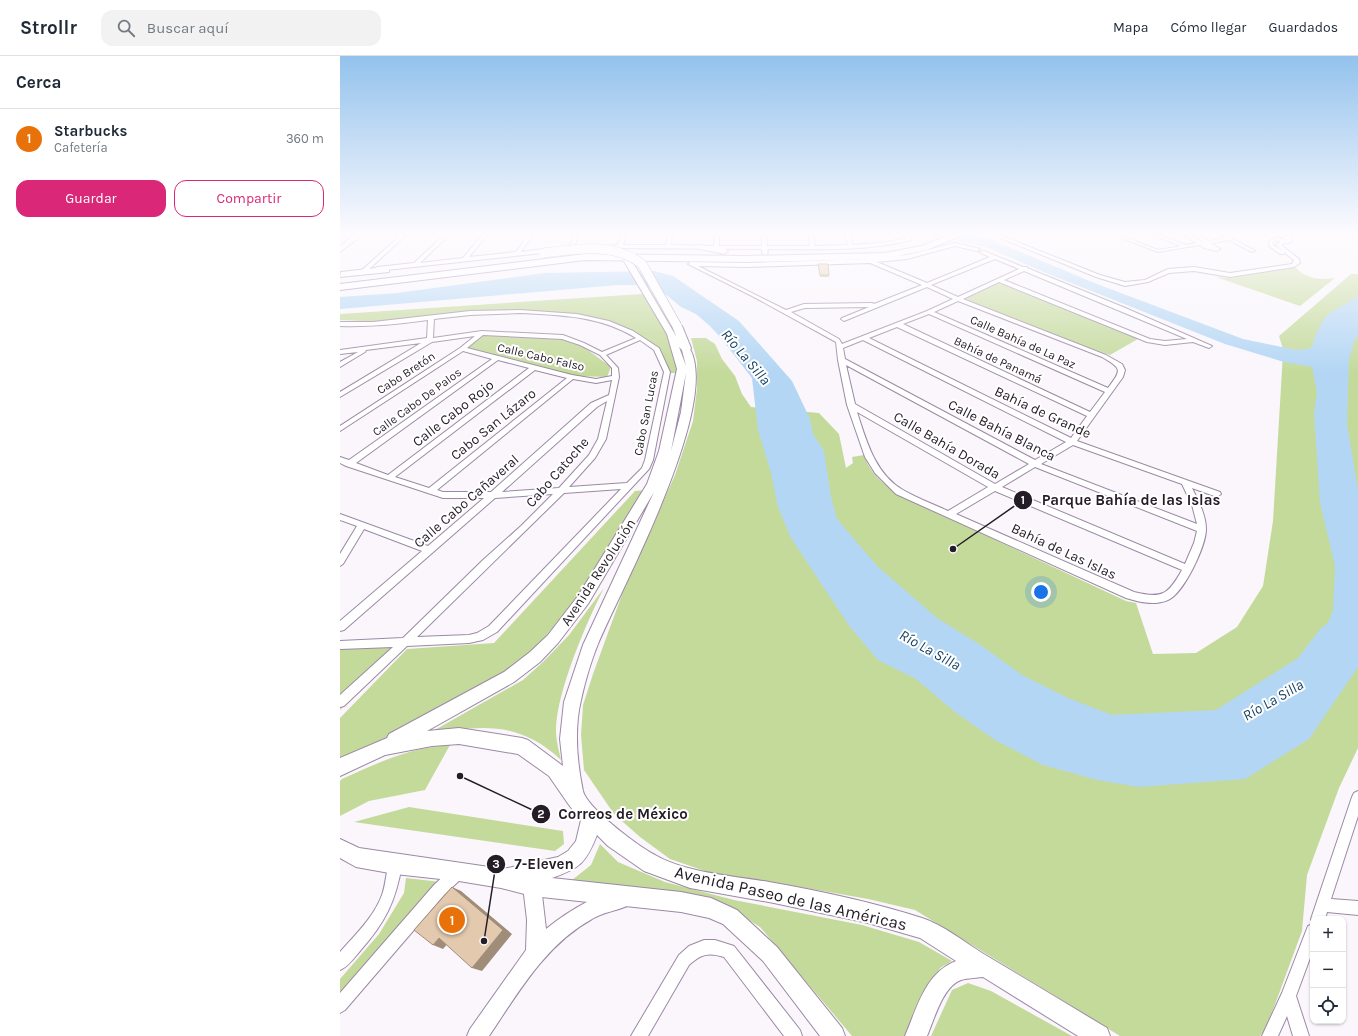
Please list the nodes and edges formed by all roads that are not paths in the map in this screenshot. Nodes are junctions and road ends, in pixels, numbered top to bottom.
1 (383, 281) edge
2 (640, 281) edge
3 (650, 281) edge
4 (724, 281) edge
5 (915, 281) edge
6 (939, 281) edge
7 (998, 281) edge
8 (1002, 281) edge
9 (1055, 281) edge
10 (1113, 281) edge
11 (1120, 281) edge
12 (1139, 281) edge
13 (1144, 281) edge
14 (340, 286) edge
15 (927, 286) junction
16 (959, 299) junction
17 (878, 304) junction
18 (786, 312) junction
19 (929, 312) junction
20 (431, 319) junction
21 (844, 319) dead end
22 (340, 324) edge
23 (897, 324) junction
24 (674, 330) junction
25 (482, 333) junction
26 (641, 338) junction
27 (864, 338) junction
28 (430, 340) junction
29 (1193, 340) junction
30 (1209, 346) dead end
31 (840, 347) junction
32 (686, 348) joint
33 (462, 349) junction
34 (365, 350) junction
35 (340, 352) edge
36 (602, 354) junction
37 (497, 358) junction
38 (841, 360) junction
39 (340, 365) edge
40 (533, 368) junction
41 (572, 377) junction
42 (616, 377) junction
43 (1108, 391) junction
44 (340, 395) edge
45 (611, 396) junction
46 (851, 405) junction
47 (1091, 415) junction
48 (340, 429) edge
49 (1072, 442) junction
50 (340, 460) edge
51 (349, 464) junction
52 (1035, 464) junction
53 (389, 478) junction
54 (1186, 484) junction
55 (628, 486) junction
56 (994, 487) junction
57 (430, 491) junction
58 (560, 492) junction
59 (1217, 494) dead end
60 (493, 495) junction
61 (951, 513) junction
62 (340, 517) edge
63 (362, 524) junction
64 (1202, 529) junction
65 (430, 550) junction
66 (340, 562) edge
67 (1188, 569) junction
68 (340, 627) edge
69 (405, 642) junction
70 (340, 645) edge
71 (340, 702) edge
72 (383, 747) junction
73 (340, 767) edge
74 (1358, 797) edge
75 (575, 799) junction
76 (591, 817) junction
77 (345, 854) edge
78 (395, 864) junction
79 (459, 871) junction
80 (502, 878) junction
81 (532, 886) junction
82 (630, 897) junction
83 (1323, 905) junction
84 (1358, 908) edge
85 (1319, 916) edge
86 (1310, 939) edge
87 (535, 953) junction
88 (340, 963) edge
89 (985, 966) junction
90 (1288, 996) junction
91 (340, 1005) edge
92 (788, 1033) edge
93 (477, 1036) edge
94 (639, 1036) edge
95 (834, 1036) edge
96 (916, 1036) edge
97 (1100, 1036) edge
98 (1270, 1036) edge
99 (1301, 1036) edge

1 - 14 main road
2 - 24 main road, Avenida Revolución
3 - 24 main road, bridge
4 - 18 street
5 - 15 street
6 - 15 street
7 - 16 street
8 - 29 street
9 - 29 street
10 - 13 street
11 - 12 street
15 - 16 street
15 - 17 street
16 - 19 street
16 - 43 street
17 - 18 street
17 - 21 street
18 - 31 street
19 - 23 street
19 - 43 street, Calle Bahía de La Paz
20 - 22 street, Cabo San Lucas
20 - 26 street, Cabo San Lucas
20 - 28 street
23 - 27 street
23 - 47 street, Bahía de Panamá
24 - 32 main road
24 - 72 main road, Avenida Revolución
25 - 28 street
25 - 33 street, Cabo Bretón
25 - 36 street
26 - 36 street
26 - 55 street, Cabo San Lucas
27 - 31 street
27 - 49 street, Bahía de Grande
28 - 34 street
28 - 44 street
29 - 30 street
31 - 38 street, Bahía de Las Islas
32 - 75 main road, Avenida Revolución
33 - 37 street, Calle Cabo Falso
33 - 48 street, Cabo Bretón
34 - 35 street
34 - 39 street
36 - 42 street
37 - 40 street, Calle Cabo Falso
37 - 51 street, Calle Cabo De Palos
38 - 46 street, Bahía de Las Islas
38 - 52 street, Calle Bahía Blanca
40 - 41 street, Calle Cabo Falso
40 - 53 street, Calle Cabo Rojo
41 - 42 street, Calle Cabo Falso
41 - 57 street, Cabo San Lázaro
42 - 45 street, Cabo Catoche
43 - 47 street
45 - 58 street, Cabo Catoche
45 - 60 street, Calle Cabo Cañaveral
46 - 56 street, Calle Bahía Dorada
46 - 61 street, Bahía de Las Islas
47 - 49 street
49 - 52 street
49 - 54 street, Bahía de Grande
50 - 51 street
51 - 53 street
52 - 56 street
52 - 64 street, Calle Bahía Blanca
53 - 57 street
54 - 59 street, Bahía de Grande
54 - 64 street
55 - 58 street
55 - 69 street, Cabo San Lucas
56 - 61 street
56 - 67 street, Calle Bahía Dorada
57 - 60 street
58 - 60 street
58 - 69 street, Cabo Catoche
60 - 65 street, Calle Cabo Cañaveral
61 - 67 street, Bahía de Las Islas
62 - 63 street
63 - 65 street
63 - 66 street
64 - 67 street, Bahía de Las Islas
65 - 68 street, Calle Cabo Cañaveral
69 - 70 street
69 - 71 street, Cabo Catoche
72 - 73 main road, Avenida Paseo de las Américas
72 - 75 main road, Avenida Paseo de las Américas
74 - 83 street
75 - 76 main road, Avenida Paseo de las Américas
76 - 80 main road
76 - 89 main road, Avenida Paseo de las Américas
77 - 78 main road, Avenida Paseo de las Américas
78 - 79 main road, Avenida Paseo de las Américas
78 - 88 street
79 - 80 main road, Avenida Paseo de las Américas
79 - 91 street
80 - 81 main road, Avenida Paseo de las Américas
81 - 82 main road, Avenida Paseo de las Américas
81 - 87 street
82 - 87 street
82 - 95 main road, Avenida Paseo de las Américas
83 - 84 street
83 - 85 street
86 - 90 street
87 - 93 street
89 - 96 main road
89 - 97 main road, Avenida Paseo de las Américas
90 - 98 street
90 - 99 street
92 - 94 street

